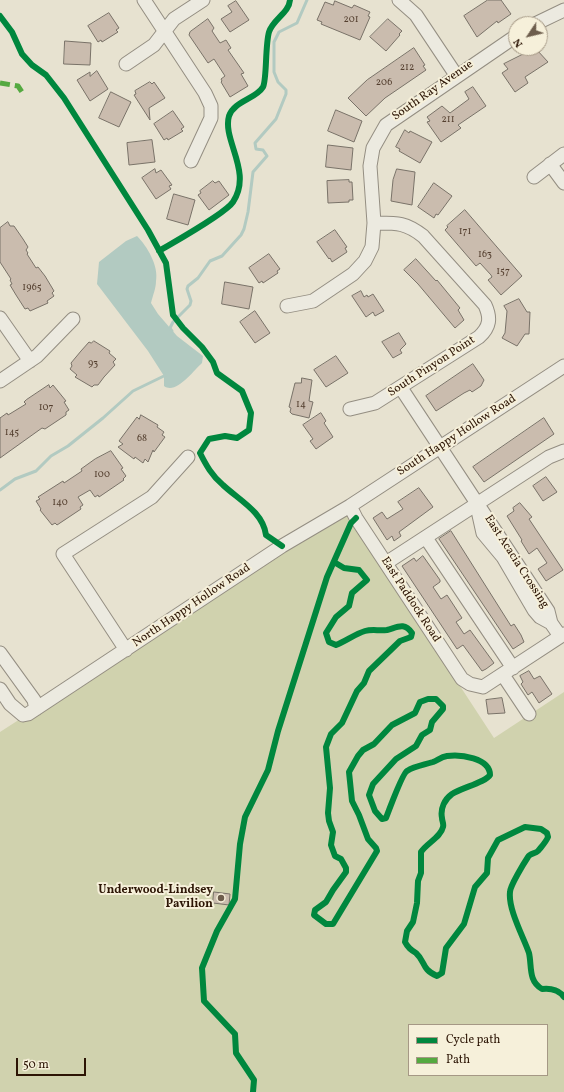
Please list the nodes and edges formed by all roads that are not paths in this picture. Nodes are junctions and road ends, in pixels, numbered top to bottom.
1 (144, 0) edge
2 (203, 0) edge
3 (399, 0) edge
4 (564, 10) edge
5 (548, 18) edge
6 (165, 32) junction
7 (508, 41) edge
8 (126, 64) dead end
9 (456, 75) junction
10 (564, 154) edge
11 (191, 161) dead end
12 (550, 164) junction
13 (534, 176) dead end
14 (564, 183) edge
15 (374, 223) junction
16 (287, 306) dead end
17 (0, 318) edge
18 (72, 319) dead end
19 (30, 361) junction
20 (564, 366) edge
21 (0, 381) edge
22 (401, 388) junction
23 (350, 409) dead end
24 (439, 448) junction
25 (564, 451) edge
26 (188, 457) dead end
27 (476, 504) junction
28 (350, 506) junction
29 (426, 538) junction
30 (386, 564) junction
31 (562, 635) edge
32 (126, 650) junction
33 (0, 653) edge
34 (508, 671) junction
35 (16, 678) junction
36 (0, 689) edge
37 (36, 709) junction
38 (529, 714) dead end

1 - 6 street
2 - 6 street
3 - 9 street
4 - 5 street
6 - 8 street
6 - 11 street
7 - 9 street, South Ray Avenue
9 - 15 street, South Ray Avenue
10 - 12 street
12 - 13 street
12 - 14 street
15 - 16 street, South Ray Avenue
15 - 22 street, South Pinyon Point
17 - 19 street
18 - 19 street
19 - 21 street
20 - 24 street, South Happy Hollow Road
22 - 23 street, South Pinyon Point
22 - 24 street, East Acacia Crossing
24 - 27 street, East Acacia Crossing
24 - 28 street, South Happy Hollow Road
25 - 27 street
26 - 32 street
27 - 29 street
27 - 31 street, East Acacia Crossing
28 - 30 street, East Paddock Road
28 - 32 street, North Happy Hollow Road
29 - 30 street
29 - 34 street
30 - 34 street, East Paddock Road
31 - 34 street
32 - 37 street, North Happy Hollow Road
33 - 35 street
34 - 38 street
35 - 36 street
35 - 37 street
36 - 37 street

